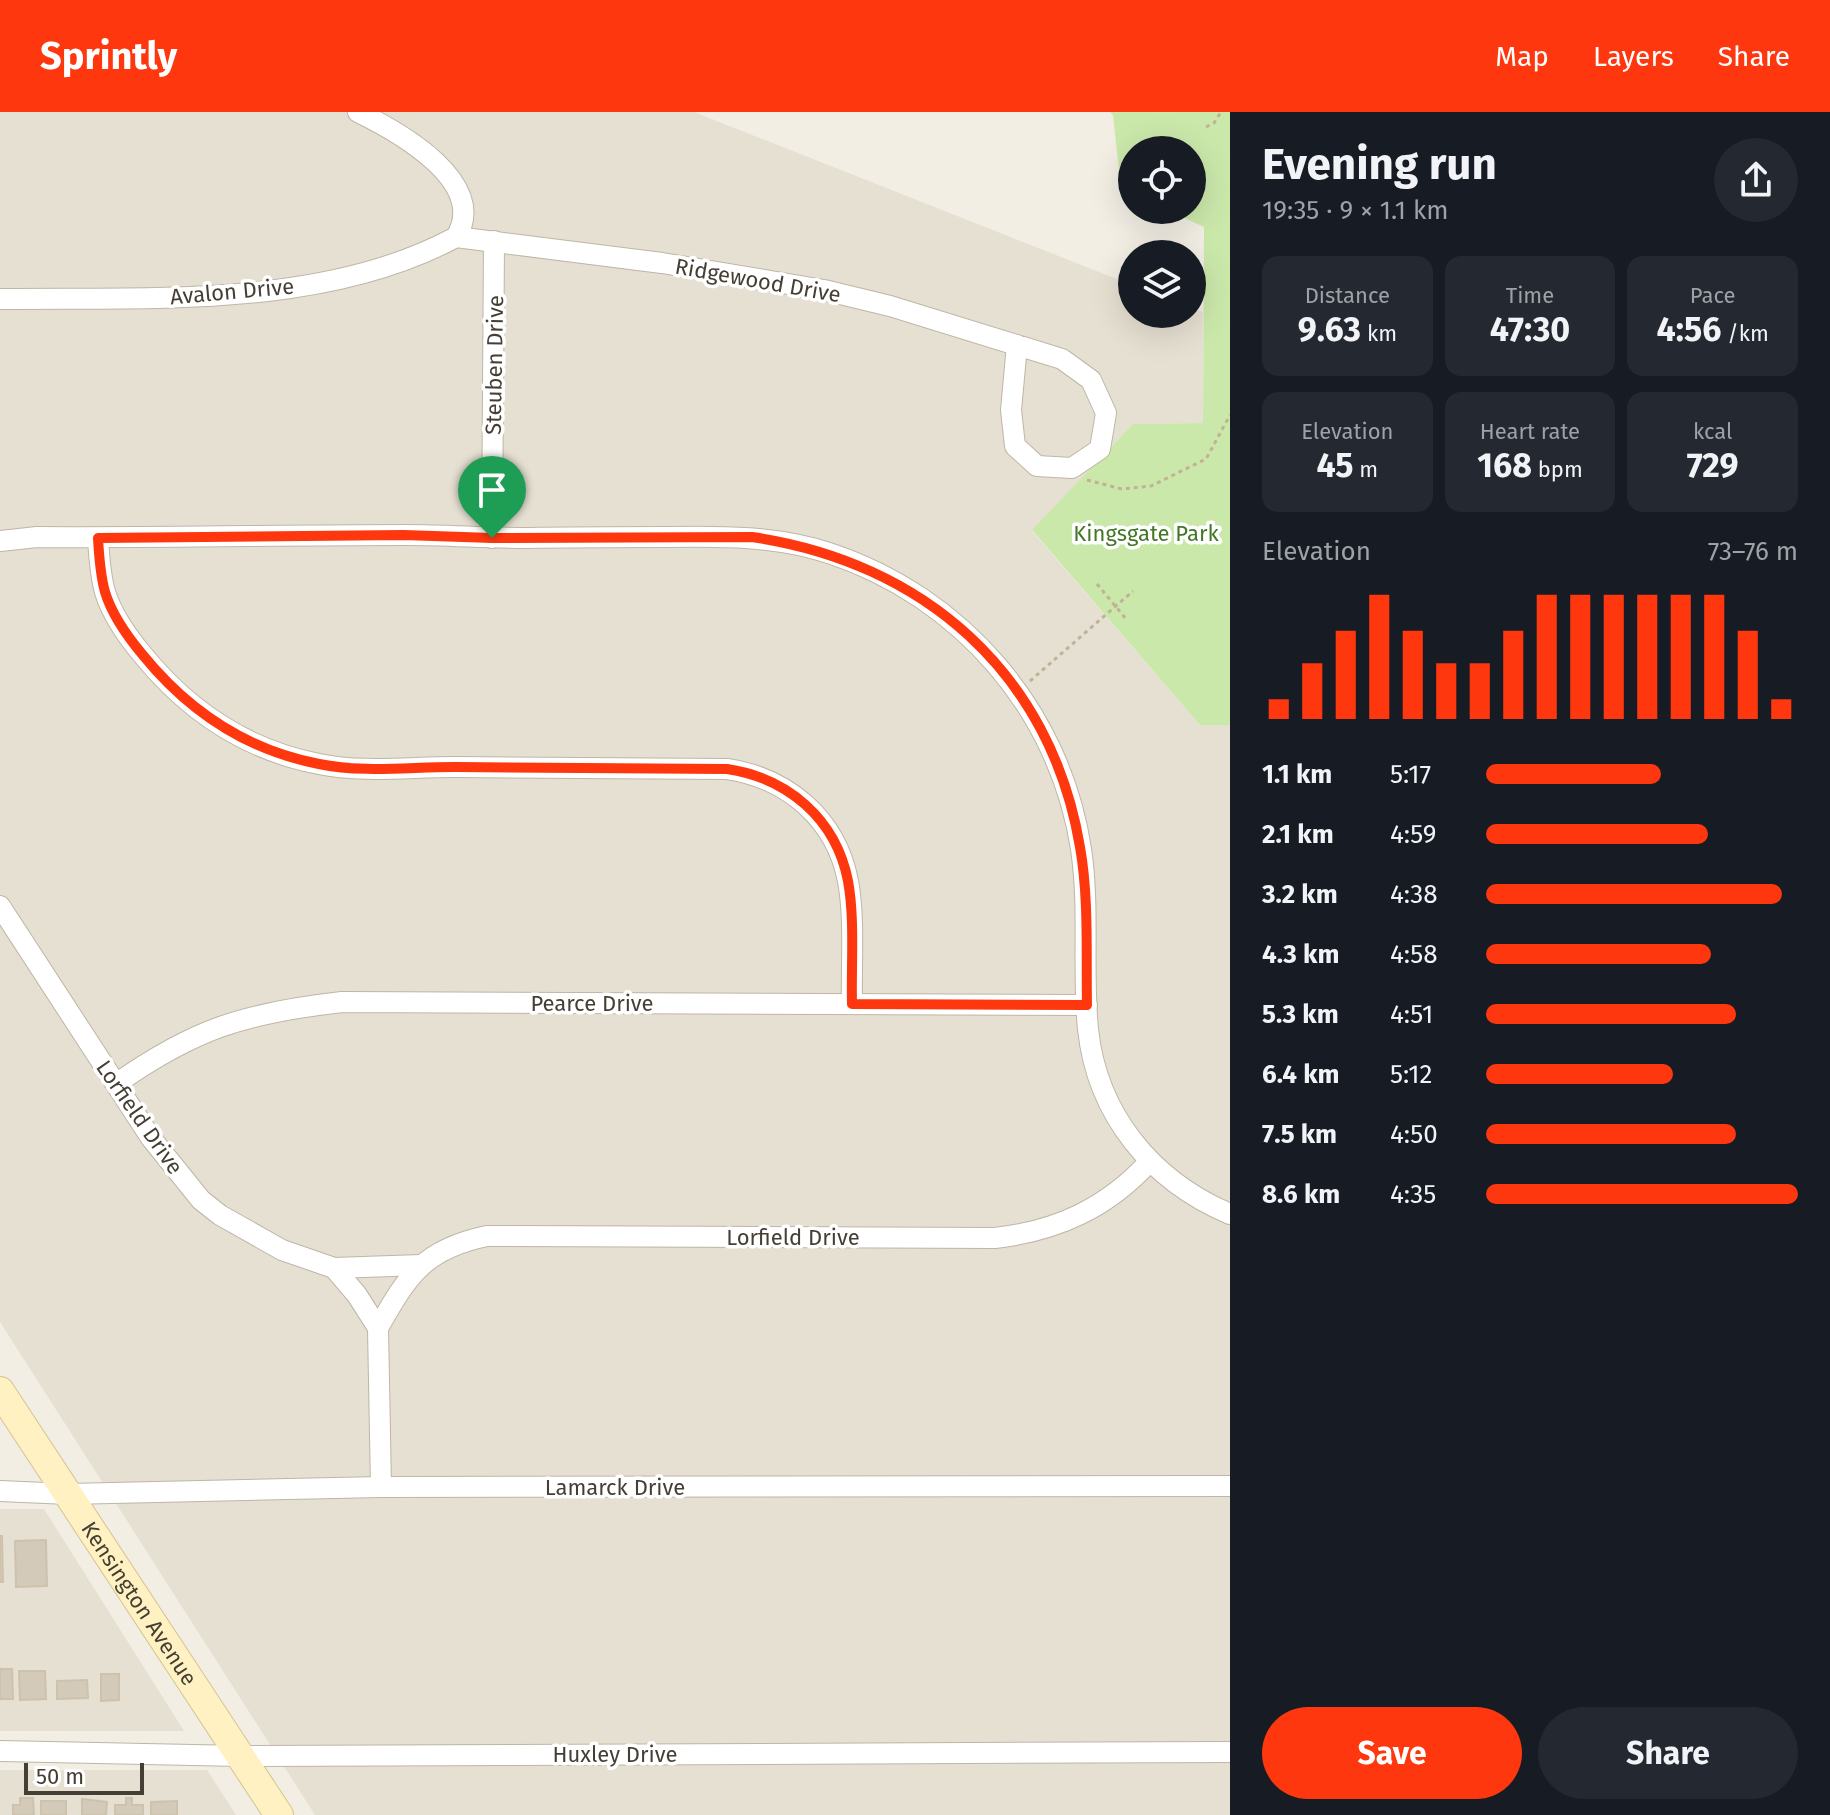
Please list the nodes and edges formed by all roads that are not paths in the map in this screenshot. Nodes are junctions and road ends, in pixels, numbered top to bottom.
1 (358, 112) edge
2 (456, 237) junction
3 (494, 241) junction
4 (0, 299) edge
5 (1017, 345) junction
6 (98, 538) junction
7 (492, 538) junction
8 (0, 541) edge
9 (0, 906) edge
10 (852, 1004) junction
11 (1087, 1005) junction
12 (116, 1084) junction
13 (1149, 1162) junction
14 (1230, 1214) edge
15 (421, 1265) junction
16 (334, 1268) junction
17 (378, 1328) junction
18 (0, 1391) edge
19 (1230, 1486) edge
20 (381, 1487) junction
21 (0, 1491) edge
22 (68, 1494) junction
23 (0, 1751) edge
24 (1230, 1752) edge
25 (241, 1756) junction
26 (279, 1815) edge

1 - 2 street
2 - 3 street, Ridgewood Drive
2 - 4 street, Avalon Drive
3 - 5 street, Ridgewood Drive
3 - 7 street, Steuben Drive
5 - 5 street, Ridgewood Drive
6 - 7 street
6 - 8 street
6 - 10 street
7 - 11 street
9 - 12 street, Lorfield Drive
10 - 11 street, Pearce Drive
10 - 12 street, Pearce Drive
11 - 13 street
12 - 16 street, Lorfield Drive
13 - 14 street
13 - 15 street, Lorfield Drive
15 - 16 street, Lorfield Drive
15 - 17 street, Lorfield Drive
16 - 17 street
17 - 20 street
18 - 22 street, Kensington Avenue
19 - 20 street, Lamarck Drive
20 - 22 street, Lamarck Drive
21 - 22 street, Lamarck Drive
22 - 25 street, Kensington Avenue
23 - 25 street, Huxley Drive
24 - 25 street, Huxley Drive
25 - 26 street, Kensington Avenue

